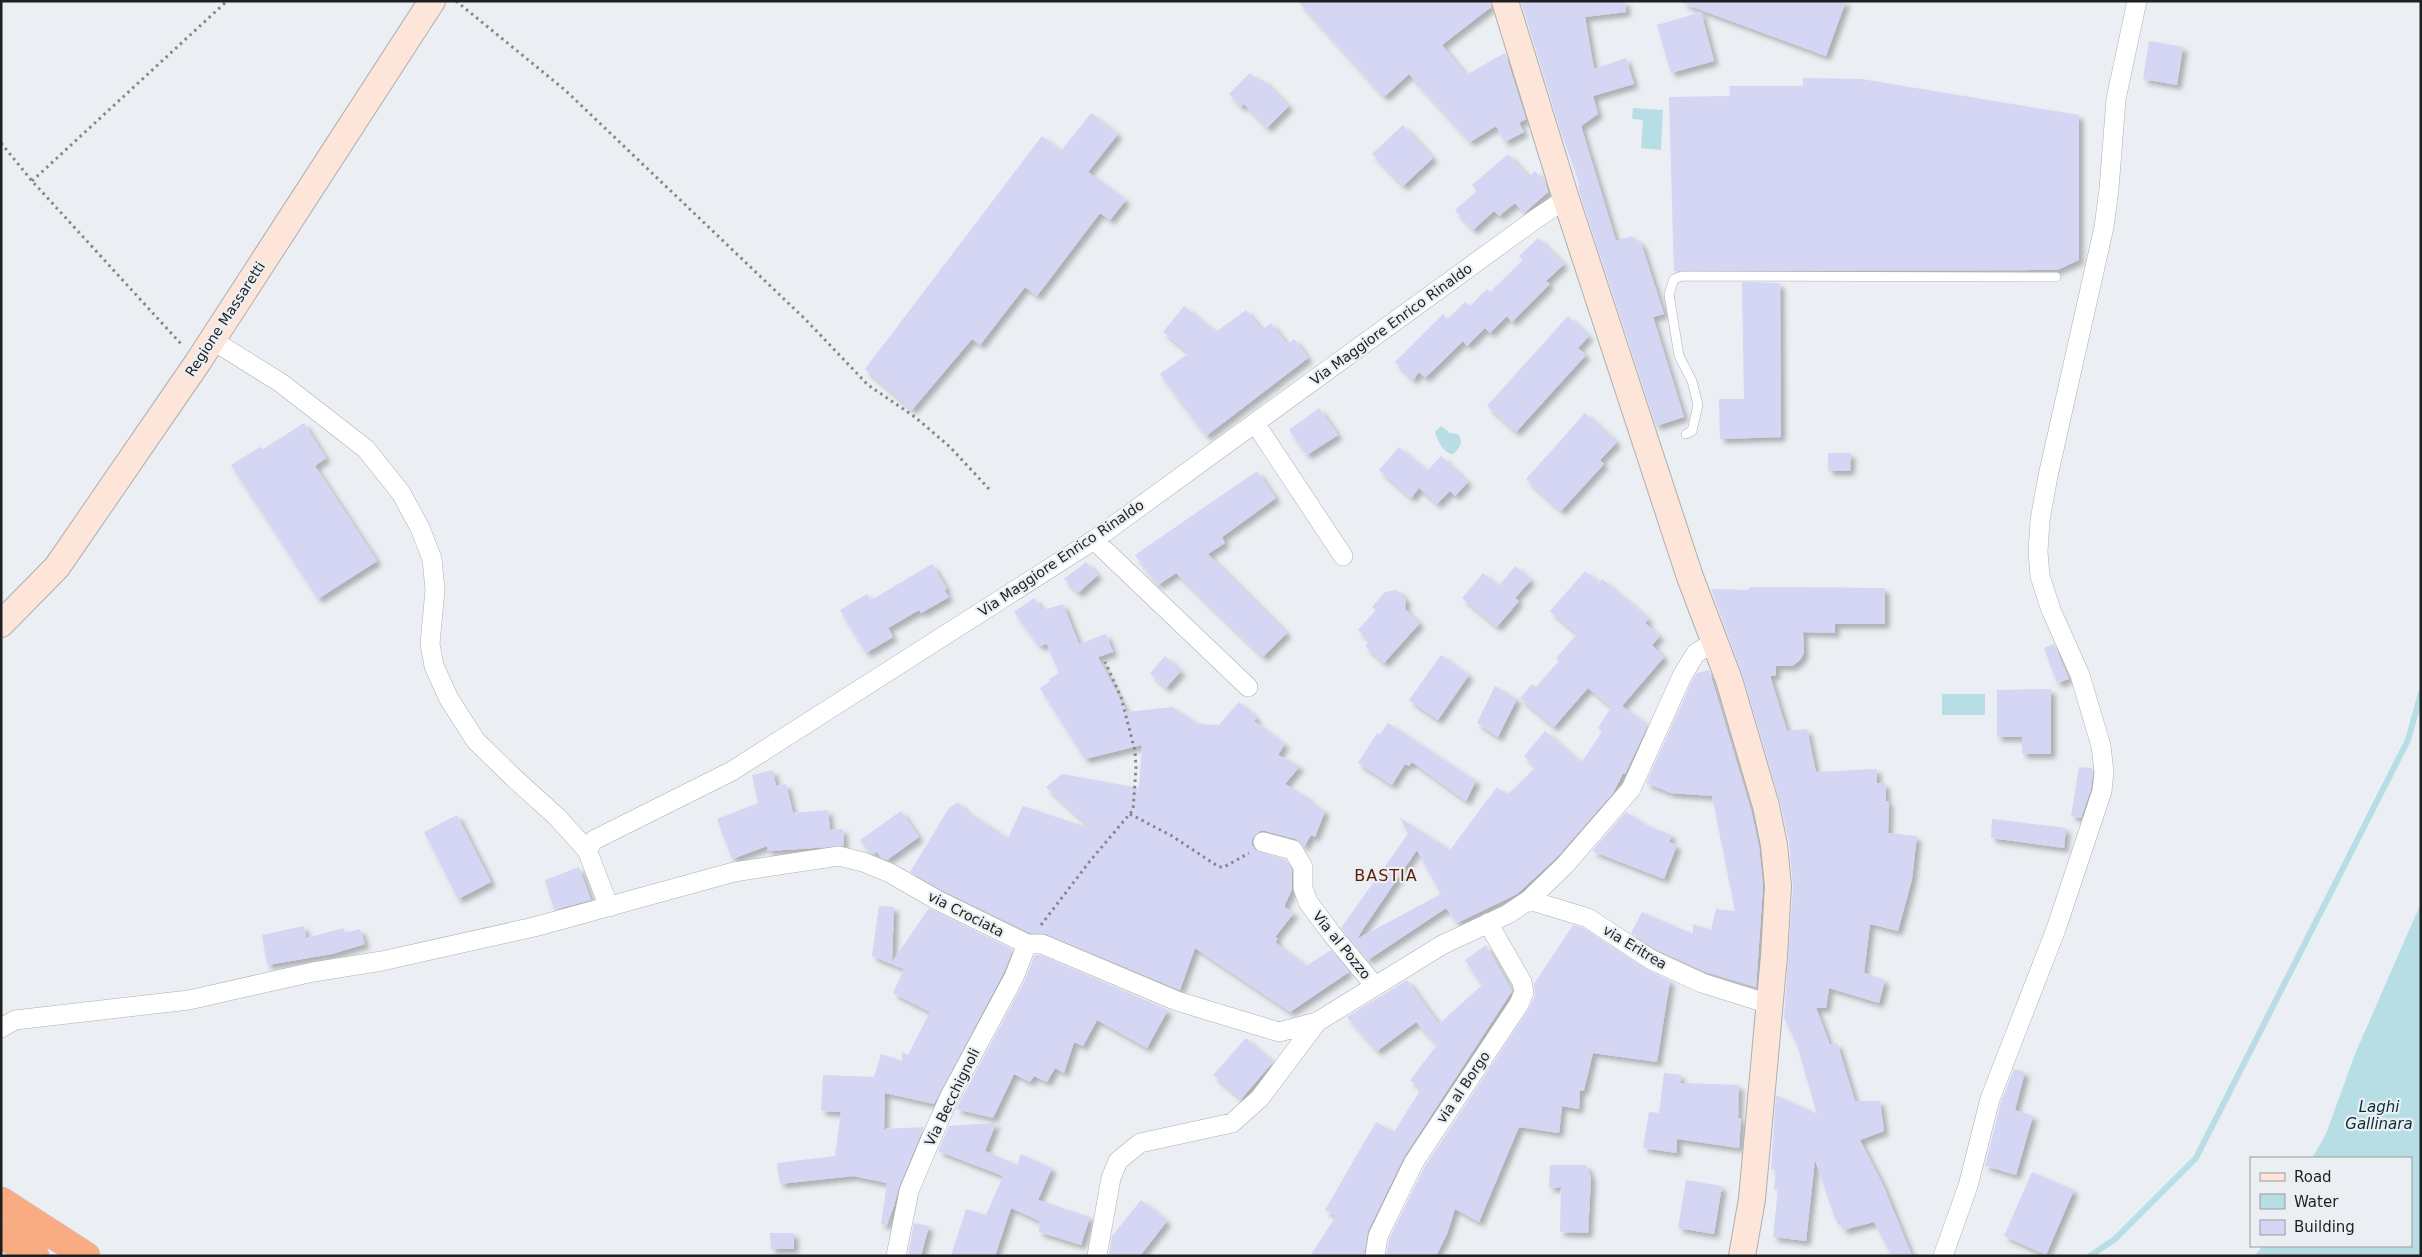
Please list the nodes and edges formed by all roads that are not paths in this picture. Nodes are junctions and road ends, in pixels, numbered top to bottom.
1 (432, 1) edge
2 (1505, 1) edge
3 (2137, 1) edge
4 (1566, 199) junction
5 (2056, 277) dead end
6 (212, 340) junction
7 (1255, 423) junction
8 (1686, 434) dead end
9 (1094, 540) junction
10 (1342, 556) dead end
11 (1, 624) edge
12 (1715, 642) junction
13 (1248, 687) dead end
14 (1263, 842) road end
15 (588, 850) junction
16 (1529, 900) junction
17 (609, 907) junction
18 (1488, 923) junction
19 (1027, 944) junction
20 (1375, 986) junction
21 (1768, 1004) junction
22 (1317, 1022) junction
23 (1, 1028) edge
24 (1, 1201) edge
25 (1, 1234) edge
26 (34, 1256) edge
27 (86, 1256) edge
28 (896, 1256) edge
29 (1096, 1256) edge
30 (1375, 1256) edge
31 (1742, 1256) edge
32 (1943, 1256) edge

1 - 6 main road, Regione Massaretti
2 - 4 main road
3 - 32 street
4 - 7 street, Via Maggiore Enrico Rinaldo
4 - 12 main road
5 - 8 lane
6 - 11 main road, Regione Massaretti
6 - 15 street
7 - 9 street, Via Maggiore Enrico Rinaldo
7 - 10 street
9 - 13 street
9 - 15 street, Via Maggiore Enrico Rinaldo
12 - 16 street
12 - 21 main road
14 - 20 street, Via al Pozzo
15 - 17 street
16 - 18 street
16 - 21 street, via Eritrea
17 - 19 street, via Crociata
17 - 23 street, via Crociata
18 - 20 street
18 - 30 street, via al Borgo
19 - 22 street, via Crociata
19 - 28 street, Via Becchignoli
20 - 22 street
21 - 31 main road
22 - 29 street
24 - 27 highway
25 - 26 highway

